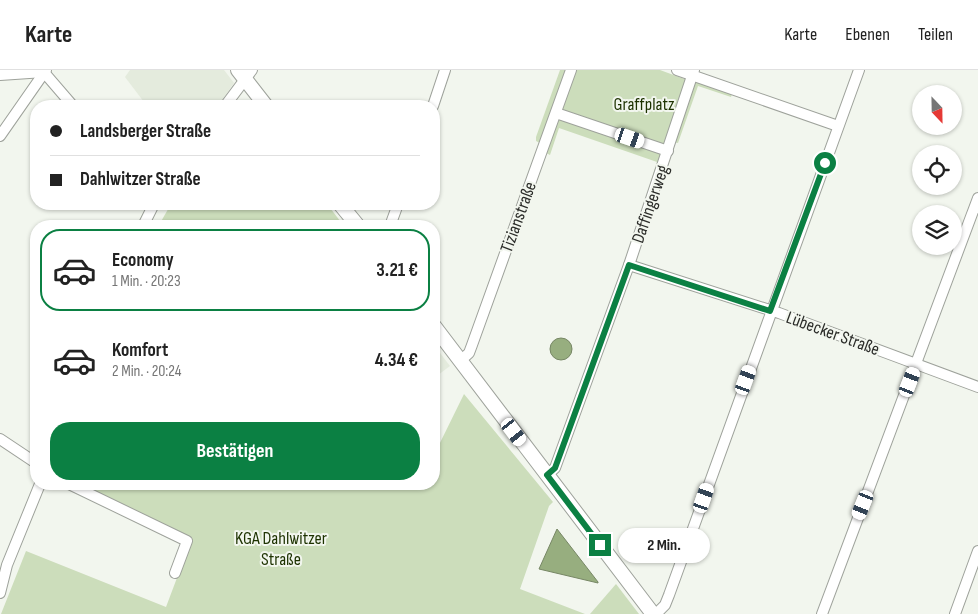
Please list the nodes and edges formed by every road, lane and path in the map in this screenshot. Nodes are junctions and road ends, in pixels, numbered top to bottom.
1 (446, 70) edge
2 (571, 70) edge
3 (677, 70) edge
4 (859, 70) edge
5 (44, 71) edge
6 (245, 73) edge
7 (693, 73) edge
8 (0, 75) edge
9 (68, 100) edge
10 (229, 100) edge
11 (262, 100) edge
12 (435, 100) edge
13 (556, 113) junction
14 (838, 126) junction
15 (0, 136) edge
16 (668, 151) junction
17 (978, 198) edge
18 (345, 210) edge
19 (353, 220) edge
20 (629, 265) junction
21 (770, 311) junction
22 (440, 334) edge
23 (460, 361) junction
24 (917, 365) junction
25 (978, 386) edge
26 (0, 439) edge
27 (30, 459) edge
28 (547, 475) junction
29 (38, 490) edge
30 (81, 490) edge
31 (978, 551) edge
32 (175, 573) dead end
33 (0, 592) edge
34 (654, 614) edge
35 (822, 614) edge
36 (954, 614) edge

1 - 12 street
2 - 13 street, Tizianstraße
3 - 7 street
4 - 14 street
5 - 8 street
5 - 9 street
5 - 15 street
6 - 10 street
6 - 11 main road
7 - 14 street
7 - 16 street, Daffingerweg
13 - 16 street
13 - 23 street, Tizianstraße
14 - 21 street
16 - 20 street, Daffingerweg
17 - 24 street
18 - 19 main road
20 - 21 street, Lübecker Straße
20 - 28 street, Daffingerweg
21 - 24 street, Lübecker Straße
21 - 34 street
22 - 23 main road
23 - 28 main road
24 - 25 street, Lübecker Straße
24 - 35 street
26 - 27 street
28 - 34 main road
29 - 33 street
30 - 32 street
31 - 36 street

